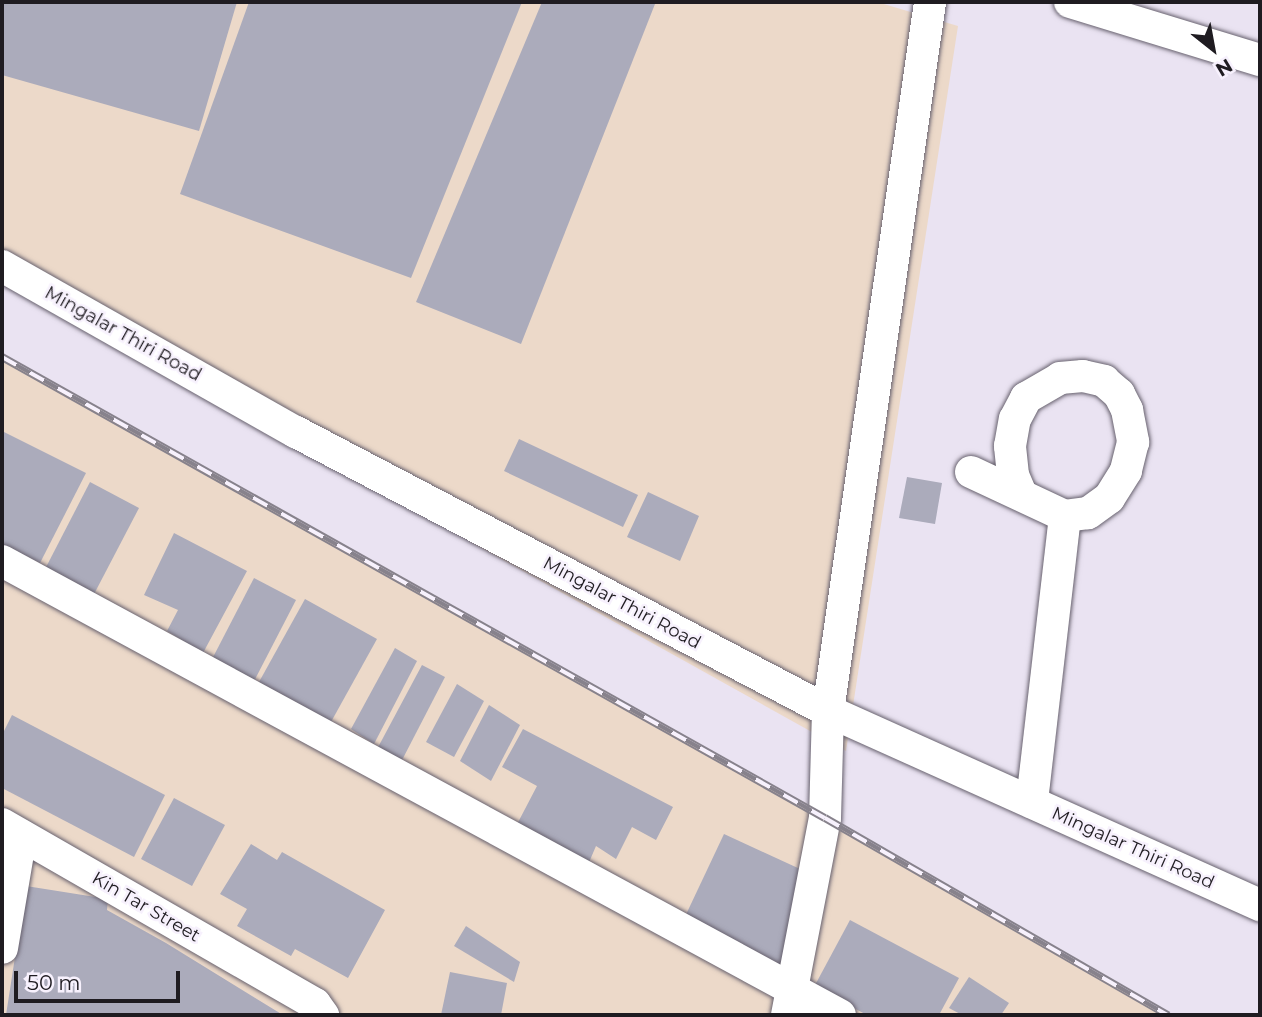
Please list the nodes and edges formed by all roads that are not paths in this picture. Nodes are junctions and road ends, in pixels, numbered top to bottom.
1 (930, 2) edge
2 (1070, 2) edge
3 (1260, 60) edge
4 (2, 266) edge
5 (971, 472) dead end
6 (1021, 494) junction
7 (1065, 516) junction
8 (2, 561) edge
9 (828, 711) junction
10 (1032, 802) junction
11 (11, 830) edge
12 (1260, 905) edge
13 (2, 948) edge
14 (789, 1003) edge
15 (323, 1015) edge
16 (839, 1015) edge

1 - 9 street
2 - 3 street
4 - 9 street, Mingalar Thiri Road
5 - 6 street
6 - 7 street
6 - 7 street
7 - 10 street
8 - 14 street
9 - 10 street, Mingalar Thiri Road
9 - 14 street
10 - 12 street, Mingalar Thiri Road
11 - 13 street
11 - 15 street, Kin Tar Street
14 - 16 street

